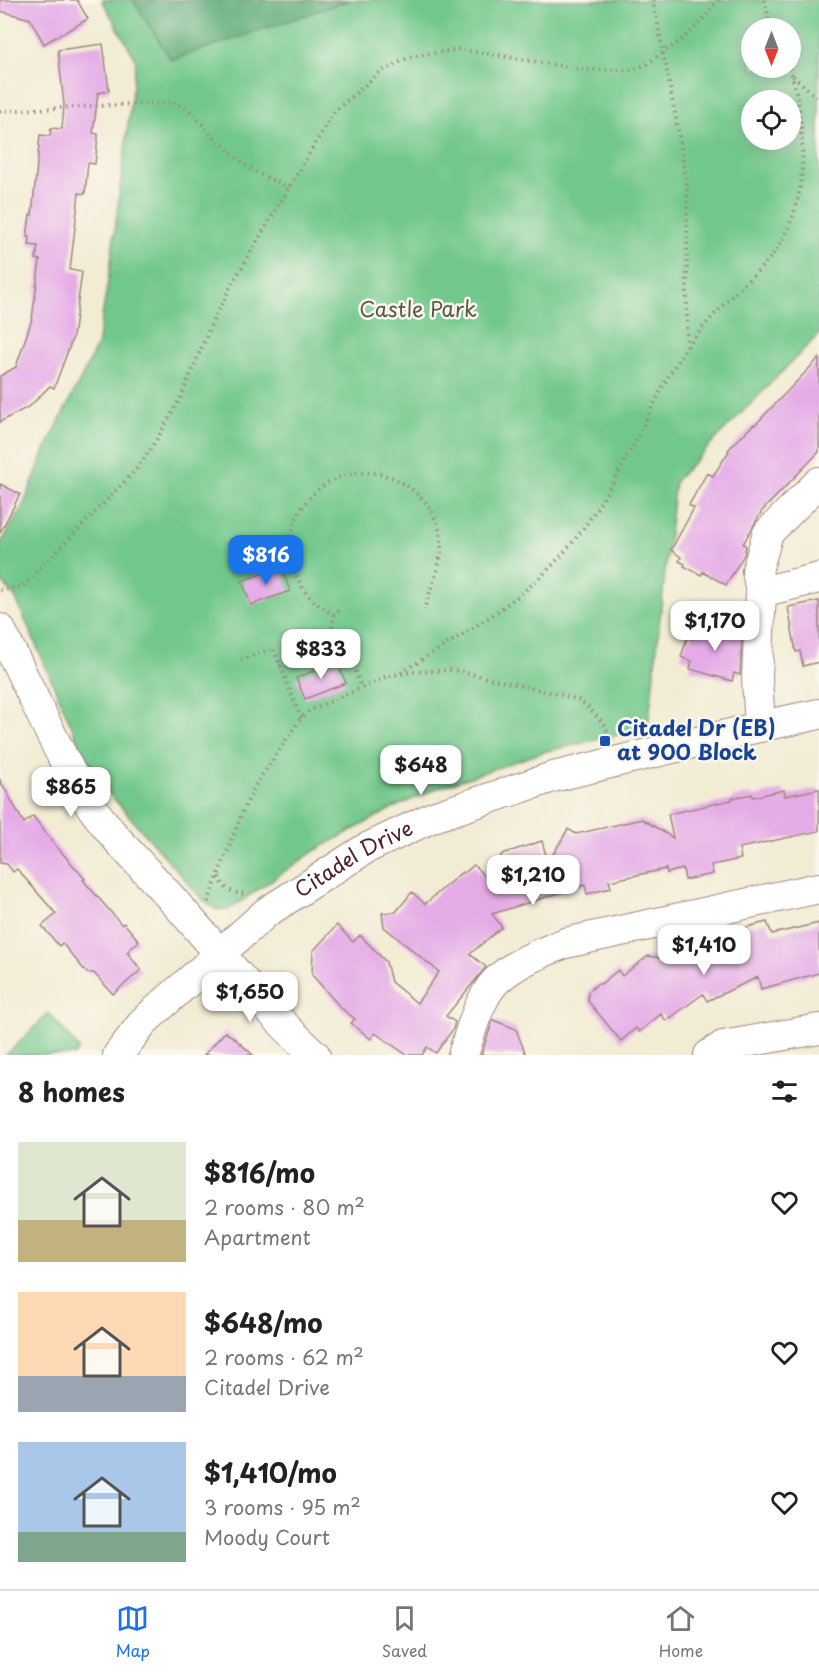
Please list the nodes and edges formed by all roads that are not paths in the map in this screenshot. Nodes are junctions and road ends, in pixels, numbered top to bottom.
1 (819, 482) edge
2 (819, 578) edge
3 (761, 592) junction
4 (0, 629) edge
5 (819, 714) edge
6 (760, 727) junction
7 (819, 888) edge
8 (220, 956) junction
9 (819, 1029) edge
10 (118, 1055) edge
11 (315, 1055) edge
12 (463, 1055) edge
13 (709, 1055) edge

1 - 3 street
2 - 3 street
3 - 6 street
4 - 8 street
5 - 6 street, Citadel Drive
6 - 8 street, Citadel Drive
7 - 12 street
8 - 10 street, Citadel Drive
8 - 11 street
9 - 13 street

